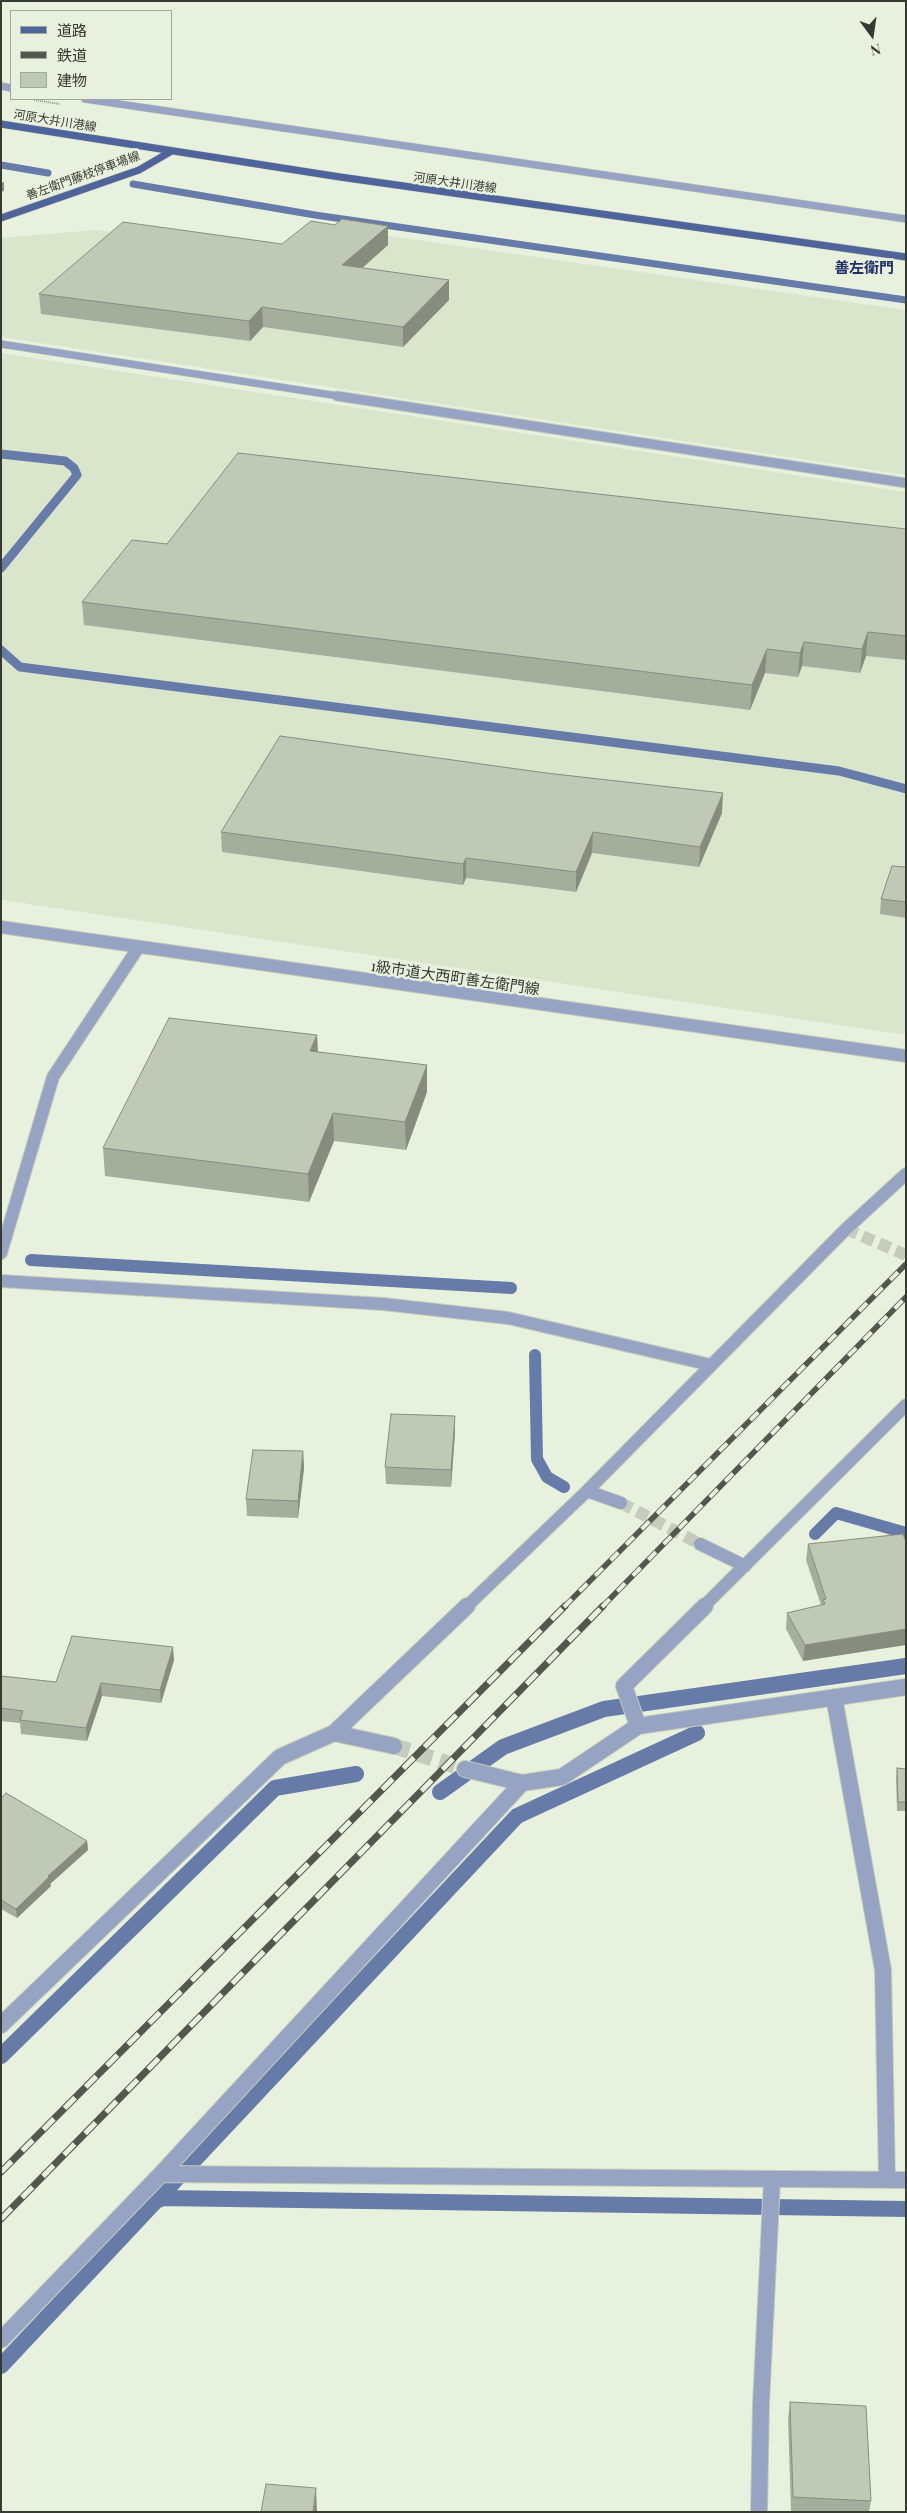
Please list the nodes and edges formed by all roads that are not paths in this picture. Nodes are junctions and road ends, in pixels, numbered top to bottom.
1 (91, 100) edge
2 (1, 124) edge
3 (170, 152) junction
4 (1, 218) edge
5 (906, 220) edge
6 (906, 257) edge
7 (1, 344) edge
8 (906, 483) edge
9 (1, 927) edge
10 (138, 948) junction
11 (906, 1056) edge
12 (906, 1174) edge
13 (1, 1253) edge
14 (1, 1281) edge
15 (711, 1365) junction
16 (906, 1405) edge
17 (587, 1491) junction
18 (621, 1503) tunnel mouth
19 (700, 1544) tunnel mouth
20 (744, 1566) junction
21 (906, 1687) edge
22 (834, 1698) junction
23 (638, 1726) junction
24 (334, 1733) junction
25 (394, 1746) tunnel mouth
26 (465, 1770) tunnel mouth
27 (522, 1783) junction
28 (1, 2025) edge
29 (161, 2174) junction
30 (772, 2179) junction
31 (887, 2180) junction
32 (906, 2180) edge
33 (1, 2340) edge
34 (759, 2512) edge

1 - 5 street
2 - 3 main road, 河原大井川港線
3 - 4 main road, 善左衛門藤枝停車場線
3 - 6 main road, 河原大井川港線
7 - 8 street
9 - 10 street, 1級市道大西町善左衛門線
10 - 11 street, 1級市道大西町善左衛門線
10 - 13 street
12 - 15 street
14 - 15 street
15 - 17 street
16 - 20 street
17 - 18 street
17 - 24 street
19 - 20 street
20 - 23 street
21 - 22 street
22 - 23 street
22 - 31 street
23 - 27 street
24 - 25 street
24 - 28 street
26 - 27 street
27 - 29 street
29 - 30 street
29 - 33 street
30 - 31 street
30 - 34 street
31 - 32 street

